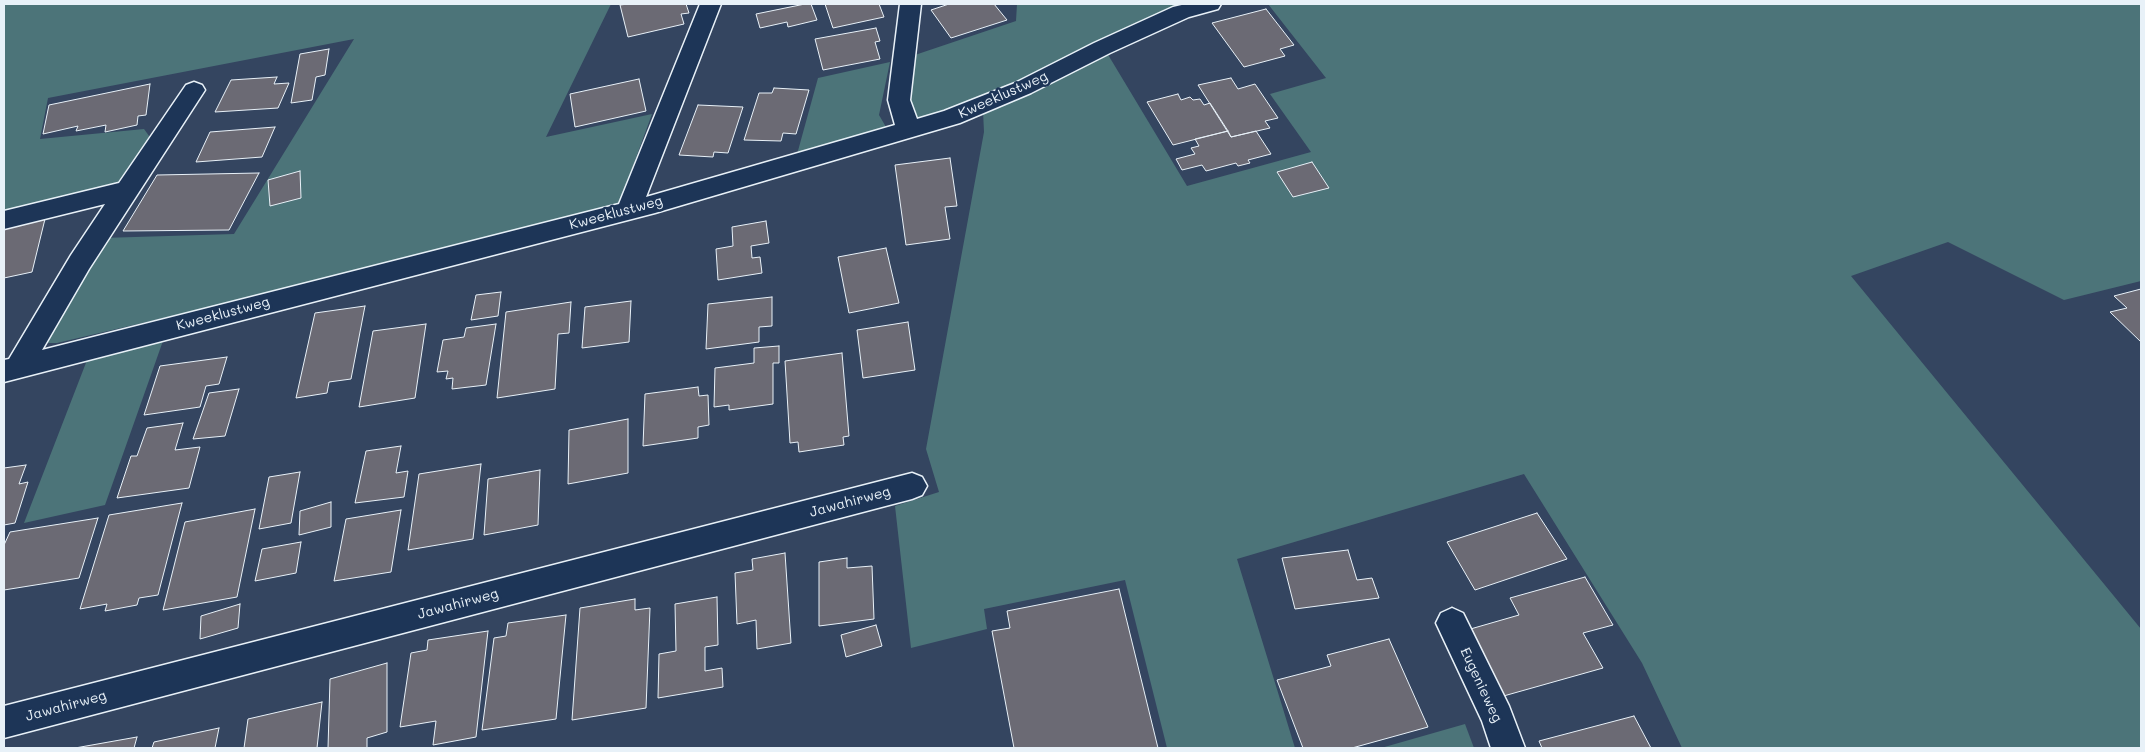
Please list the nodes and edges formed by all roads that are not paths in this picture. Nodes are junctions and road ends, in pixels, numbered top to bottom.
1 (710, 4) edge
2 (910, 4) edge
3 (1210, 4) edge
4 (194, 90) dead end
5 (908, 129) junction
6 (128, 190) junction
7 (630, 210) junction
8 (4, 220) edge
9 (11, 370) edge
10 (912, 486) dead end
11 (1452, 623) dead end
12 (4, 722) edge
13 (1508, 748) edge

1 - 7 street
2 - 5 street
3 - 5 street, Kweeklustweg
4 - 6 street
5 - 7 street, Kweeklustweg
6 - 8 street
6 - 9 street
7 - 9 street, Kweeklustweg
10 - 12 street, Jawahirweg
11 - 13 street, Eugenieweg

